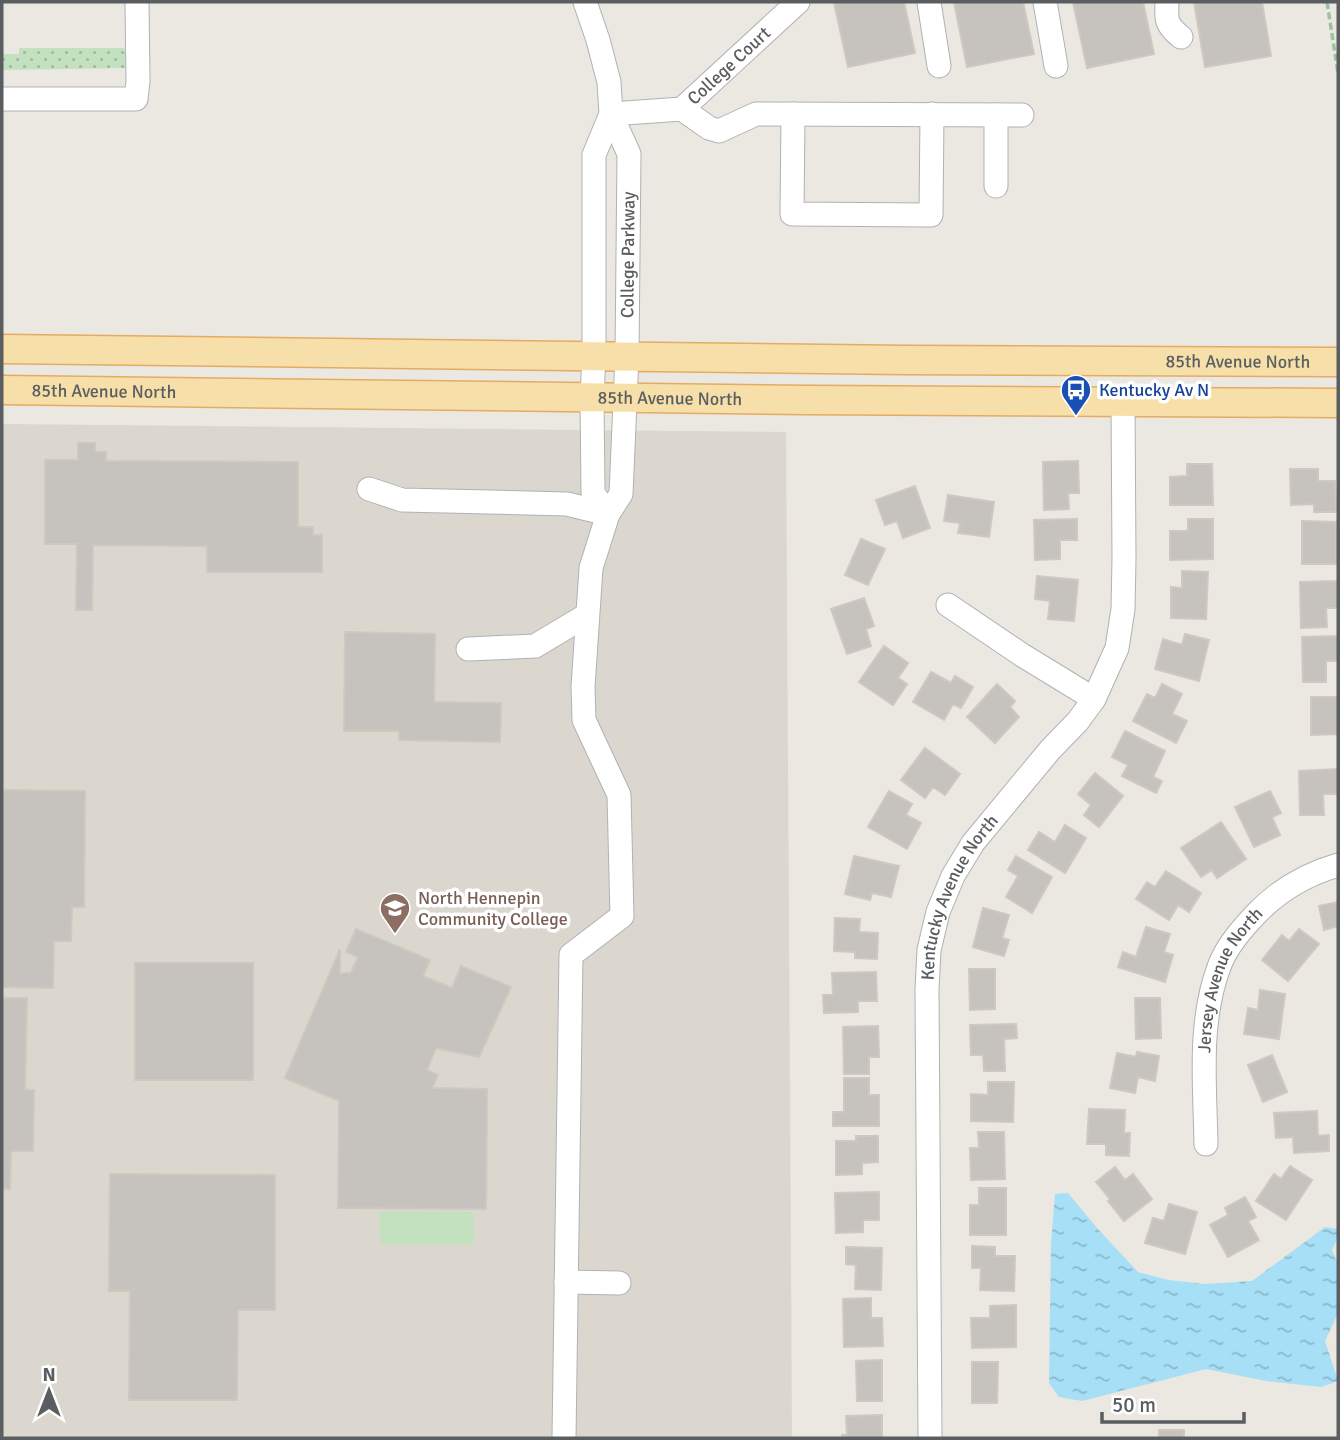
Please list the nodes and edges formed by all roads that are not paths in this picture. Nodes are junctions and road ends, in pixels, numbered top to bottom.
1 (137, 2) edge
2 (585, 2) edge
3 (797, 2) edge
4 (929, 2) edge
5 (1045, 2) edge
6 (1167, 2) edge
7 (1181, 37) dead end
8 (939, 66) dead end
9 (1056, 66) dead end
10 (2, 99) edge
11 (682, 109) junction
12 (611, 114) junction
13 (793, 114) junction
14 (932, 114) junction
15 (996, 115) junction
16 (1023, 115) dead end
17 (996, 186) dead end
18 (2, 334) edge
19 (2, 349) edge
20 (275, 353) junction
21 (594, 356) junction
22 (627, 356) junction
23 (1338, 362) edge
24 (2, 390) edge
25 (592, 398) junction
26 (624, 398) junction
27 (1122, 402) junction
28 (1338, 403) edge
29 (369, 489) dead end
30 (608, 514) junction
31 (948, 605) dead end
32 (587, 615) junction
33 (468, 649) dead end
34 (1094, 699) junction
35 (1338, 865) edge
36 (1206, 1144) dead end
37 (566, 1282) junction
38 (619, 1283) dead end
39 (564, 1438) edge
40 (930, 1438) edge

1 - 10 street
2 - 12 street, College Parkway
3 - 11 street, College Court
4 - 8 street
5 - 9 street
6 - 7 street
11 - 12 street, College Court
11 - 13 street
12 - 21 street, College Parkway
12 - 22 street, College Parkway
13 - 14 street
13 - 14 street
14 - 15 street
15 - 16 street
15 - 17 street
18 - 20 main road
19 - 20 main road, 85th Avenue North
20 - 21 main road, 85th Avenue North
21 - 22 main road, 85th Avenue North
21 - 25 street, College Parkway
22 - 23 main road, 85th Avenue North
22 - 26 street, College Parkway
24 - 25 main road, 85th Avenue North
25 - 26 main road, 85th Avenue North
25 - 30 street, College Parkway
26 - 27 main road, 85th Avenue North
26 - 30 street, College Parkway
27 - 28 main road, 85th Avenue North
27 - 34 street, Kentucky Avenue North
29 - 30 street
30 - 32 street, College Parkway
31 - 34 street
32 - 33 street
32 - 37 street, College Parkway
34 - 40 street, Kentucky Avenue North
35 - 36 street, Jersey Avenue North
37 - 38 street
37 - 39 street

